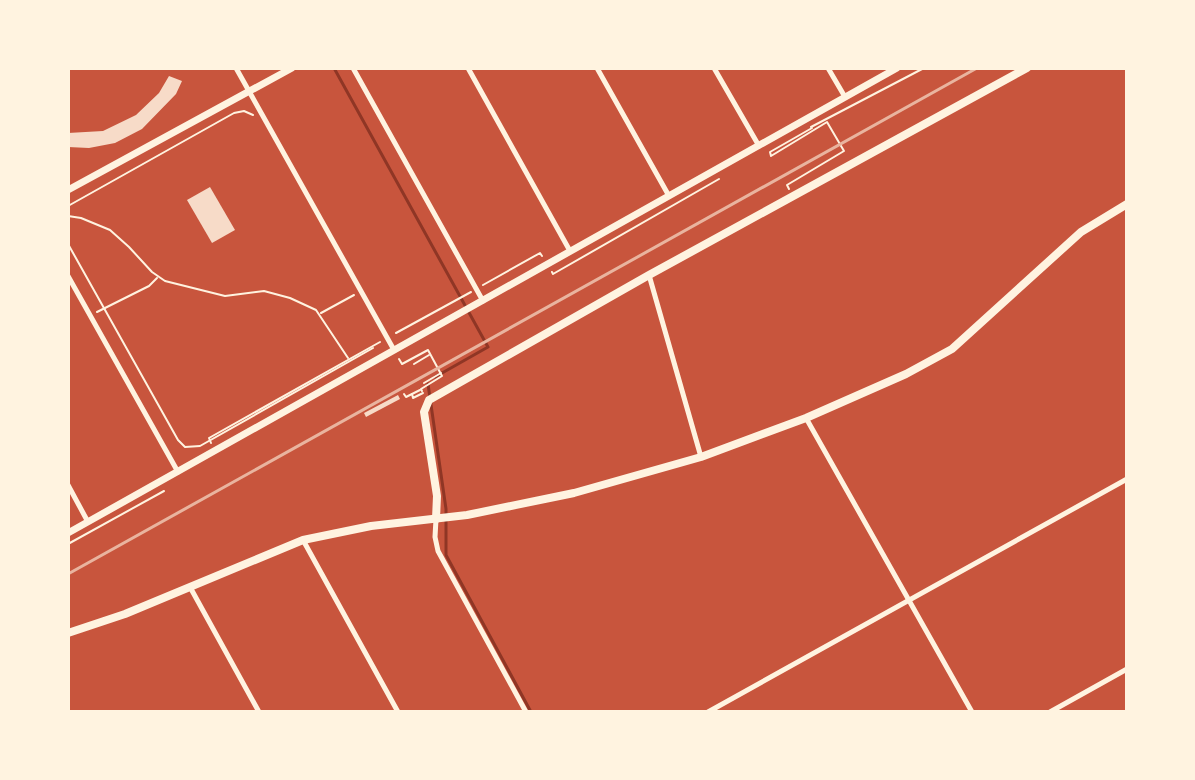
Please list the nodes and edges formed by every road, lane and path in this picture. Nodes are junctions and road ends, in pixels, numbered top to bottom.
1 (236, 68) edge
2 (292, 68) edge
3 (353, 68) edge
4 (468, 68) edge
5 (597, 68) edge
6 (714, 68) edge
7 (828, 68) edge
8 (897, 68) edge
9 (1027, 68) edge
10 (248, 92) junction
11 (845, 97) junction
12 (816, 114) junction
13 (256, 119) dead end
14 (759, 146) junction
15 (802, 182) dead end
16 (68, 190) edge
17 (669, 196) junction
18 (1127, 204) edge
19 (68, 206) edge
20 (68, 216) edge
21 (68, 244) edge
22 (570, 251) junction
23 (649, 275) junction
24 (68, 276) edge
25 (158, 277) junction
26 (361, 291) junction
27 (483, 301) junction
28 (104, 308) junction
29 (320, 313) junction
30 (91, 316) junction
31 (377, 339) dead end
32 (394, 350) junction
33 (430, 355) junction
34 (350, 362) junction
35 (402, 364) junction
36 (414, 364) dead end
37 (404, 369) dead end
38 (442, 374) junction
39 (424, 383) dead end
40 (404, 394) dead end
41 (806, 418) junction
42 (701, 457) junction
43 (178, 472) junction
44 (1127, 479) edge
45 (68, 485) edge
46 (436, 519) junction
47 (88, 522) junction
48 (68, 533) edge
49 (303, 540) junction
50 (190, 587) junction
51 (909, 600) junction
52 (68, 633) edge
53 (1127, 669) edge
54 (259, 712) edge
55 (398, 712) edge
56 (526, 712) edge
57 (708, 712) edge
58 (972, 712) edge
59 (1050, 712) edge

1 - 10 street
2 - 10 main road
3 - 27 street
4 - 22 street
5 - 17 street
6 - 14 street
7 - 11 street
8 - 11 main road
9 - 23 main road
10 - 16 main road
10 - 26 street
11 - 12 main road
12 - 14 main road
12 - 15 path
13 - 19 path
14 - 17 main road
17 - 22 main road
18 - 41 main road
20 - 25 path
21 - 28 path
22 - 27 main road
23 - 42 street
23 - 46 main road
24 - 30 street
25 - 28 path
25 - 29 path
26 - 29 path
26 - 32 street
27 - 32 main road
28 - 30 path
28 - 34 path
29 - 34 path
30 - 43 street
31 - 34 path
32 - 35 path
32 - 43 main road
33 - 35 path
33 - 36 path
33 - 38 path
35 - 37 path
38 - 39 path
38 - 40 path
41 - 42 main road
41 - 51 street
42 - 46 main road
43 - 47 main road
44 - 51 street
45 - 47 street
46 - 49 main road
46 - 56 street
47 - 48 main road
49 - 50 main road
49 - 55 street
50 - 52 main road
50 - 54 street
51 - 57 street
51 - 58 street
53 - 59 street

